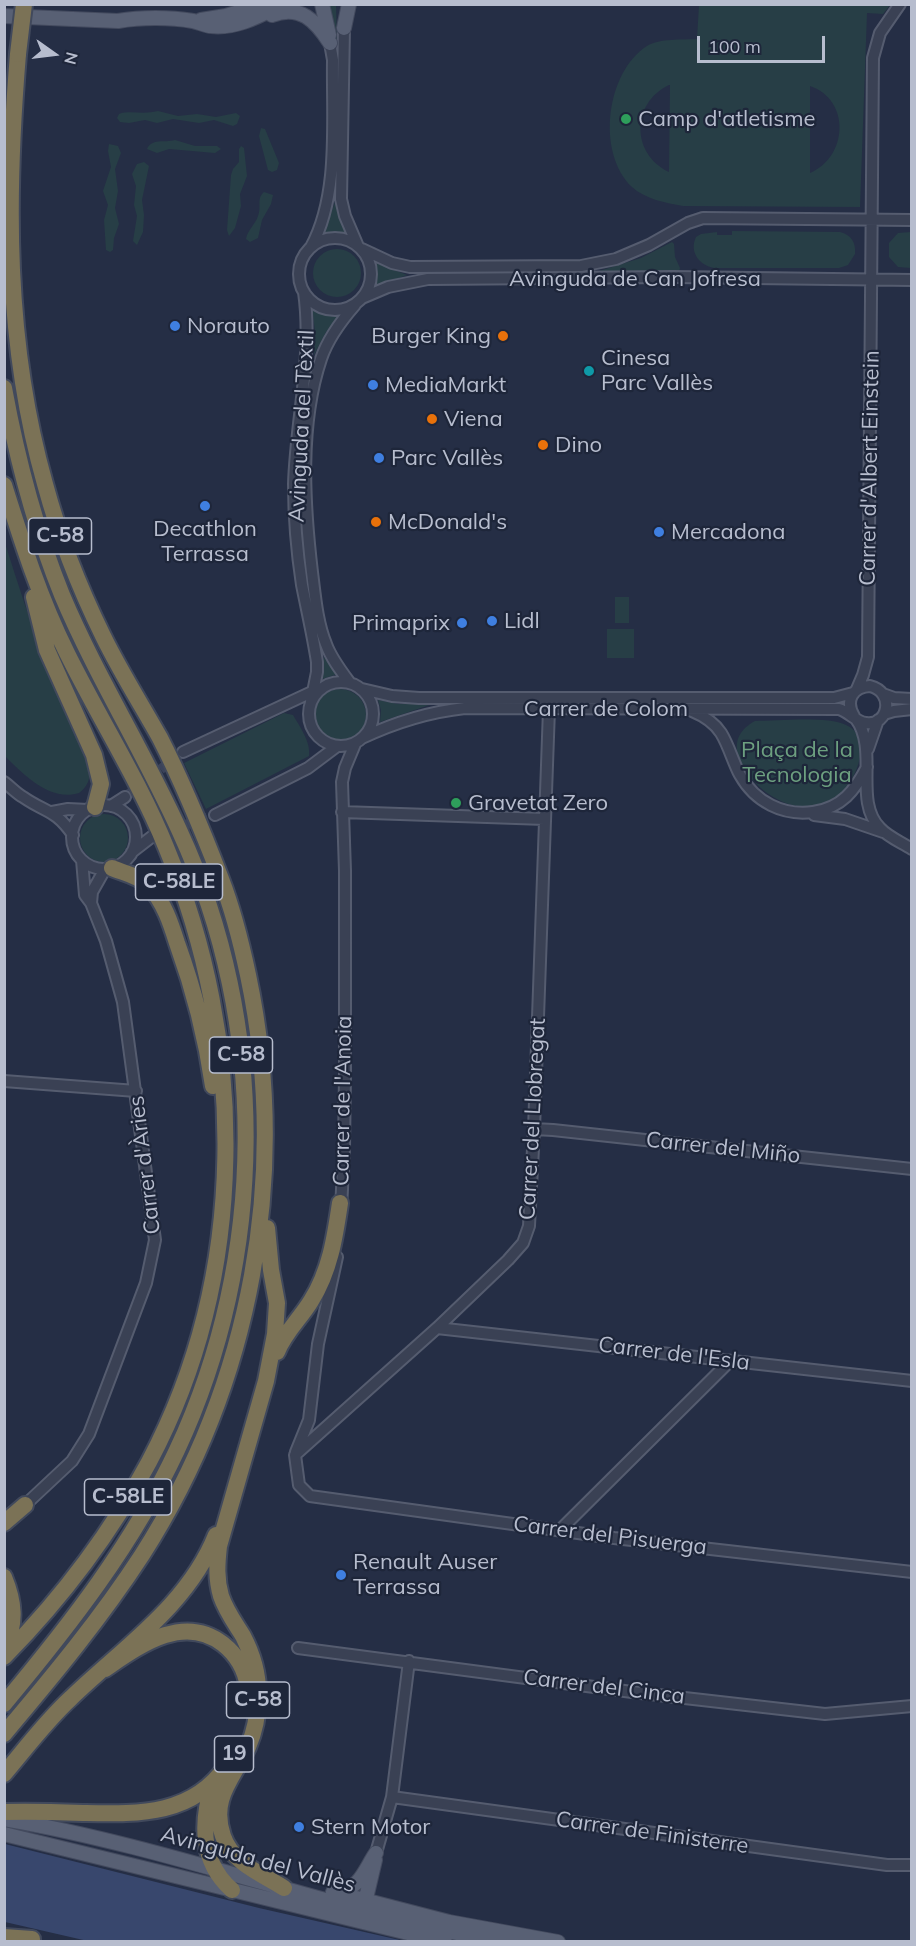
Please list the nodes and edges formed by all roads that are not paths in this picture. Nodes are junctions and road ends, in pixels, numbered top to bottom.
1 (24, 4) edge
2 (264, 4) edge
3 (283, 4) edge
4 (322, 4) edge
5 (341, 4) edge
6 (349, 4) edge
7 (900, 4) edge
8 (4, 8) edge
9 (4, 16) edge
10 (132, 19) junction
11 (253, 20) junction
12 (193, 21) junction
13 (344, 28) junction
14 (330, 44) junction
15 (872, 220) junction
16 (912, 220) edge
17 (311, 247) junction
18 (360, 247) junction
19 (872, 280) junction
20 (912, 280) edge
21 (304, 292) junction
22 (359, 301) junction
23 (4, 388) edge
24 (4, 485) edge
25 (4, 501) edge
26 (868, 657) junction
27 (350, 683) junction
28 (362, 689) junction
29 (855, 691) junction
30 (881, 691) junction
31 (309, 696) junction
32 (912, 699) edge
33 (549, 709) junction
34 (689, 709) junction
35 (912, 710) edge
36 (881, 717) junction
37 (855, 718) junction
38 (359, 741) junction
39 (336, 747) junction
40 (183, 752) tunnel mouth
41 (867, 753) junction
42 (867, 767) junction
43 (4, 782) edge
44 (125, 797) tunnel mouth
45 (98, 808) junction
46 (52, 812) junction
47 (342, 812) junction
48 (802, 813) junction
49 (215, 815) tunnel mouth
50 (545, 819) junction
51 (73, 834) junction
52 (887, 834) junction
53 (154, 835) tunnel mouth
54 (912, 849) edge
55 (132, 852) junction
56 (81, 860) junction
57 (109, 869) junction
58 (91, 903) junction
59 (4, 1081) edge
60 (136, 1091) junction
61 (534, 1129) junction
62 (912, 1169) edge
63 (264, 1191) junction
64 (340, 1203) junction
65 (205, 1310) junction
66 (437, 1328) junction
67 (729, 1362) junction
68 (266, 1381) junction
69 (912, 1381) edge
70 (295, 1455) junction
71 (237, 1484) junction
72 (25, 1505) joint
73 (4, 1523) edge
74 (560, 1530) junction
75 (912, 1572) edge
76 (4, 1577) edge
77 (4, 1647) edge
78 (298, 1648) dead end
79 (4, 1657) edge
80 (409, 1661) junction
81 (105, 1669) junction
82 (4, 1704) edge
83 (912, 1706) edge
84 (4, 1734) edge
85 (4, 1774) edge
86 (213, 1784) junction
87 (392, 1797) junction
88 (4, 1812) edge
89 (4, 1819) edge
90 (4, 1834) edge
91 (376, 1853) junction
92 (912, 1865) edge
93 (213, 1868) junction
94 (358, 1882) junction
95 (284, 1888) junction
96 (232, 1890) junction
97 (333, 1892) junction
98 (363, 1901) junction
99 (325, 1913) junction
100 (4, 1933) edge
101 (4, 1938) edge
102 (37, 1940) edge
103 (445, 1941) edge
104 (501, 1941) edge
105 (558, 1941) edge

1 - 63 highway, C-58, bridge
2 - 12 main road
3 - 11 main road
4 - 14 main road
5 - 13 main road
6 - 13 main road
7 - 15 street, Carrer d'Albert Einstein
8 - 10 main road
9 - 10 main road
10 - 12 main road
11 - 12 main road
11 - 14 main road
13 - 18 street
14 - 17 street
15 - 16 street, Avinguda de Can Jofresa
15 - 18 street, Avinguda de Can Jofresa
15 - 19 street, Carrer d'Albert Einstein
17 - 18 street
17 - 21 street
18 - 22 street
19 - 20 street, Avinguda de Can Jofresa
19 - 22 street, Avinguda de Can Jofresa
19 - 26 street, Carrer d'Albert Einstein
21 - 22 street
21 - 31 street, Avinguda del Tèxtil
22 - 27 street, Avinguda del Tèxtil
23 - 82 highway, C-58
24 - 65 highway, C-58LE
25 - 45 highway
26 - 29 street, Carrer d'Albert Einstein
26 - 30 street, Carrer d'Albert Einstein
27 - 28 street
27 - 31 street
28 - 29 street, Carrer de Colom
28 - 38 street
29 - 30 street
29 - 37 street
30 - 32 street
30 - 36 street
31 - 39 street
31 - 40 street
33 - 34 street, Carrer de Colom
33 - 38 street, Carrer de Colom
33 - 50 street, Carrer del Llobregat
34 - 37 street, Carrer de Colom
34 - 48 street
35 - 36 street
36 - 37 street
36 - 41 street
37 - 41 street
38 - 39 street
38 - 47 street, Carrer de l'Anoia
39 - 49 street
41 - 42 street
42 - 48 street
42 - 52 street
43 - 46 street
44 - 45 street
45 - 46 street
45 - 51 street
45 - 55 street
46 - 51 street
47 - 50 street
47 - 64 street, Carrer de l'Anoia
48 - 52 street
50 - 61 street, Carrer del Llobregat
51 - 56 street
52 - 54 street
53 - 55 street
55 - 57 street
56 - 57 street
56 - 58 street, Carrer d'Àries
57 - 58 street
57 - 65 highway
58 - 60 street, Carrer d'Àries
59 - 60 street
60 - 72 street, Carrer d'Àries
61 - 62 street, Carrer del Miño
61 - 66 street, Carrer del Llobregat
63 - 68 highway
63 - 84 highway, C-58
64 - 68 highway
64 - 70 street, Carrer de l'Anoia
65 - 79 highway, C-58LE
66 - 67 street, Carrer de l'Esla
66 - 70 street, Carrer del Llobregat
67 - 69 street, Carrer de l'Esla
67 - 74 street
68 - 71 highway
70 - 74 street, Carrer del Pisuerga
71 - 81 highway
71 - 95 highway, C-58
72 - 73 highway
74 - 75 street, Carrer del Pisuerga
76 - 77 highway
78 - 80 street, Carrer del Cinca
80 - 83 street, Carrer del Cinca
80 - 87 street
81 - 85 highway
81 - 86 highway, 19
86 - 88 highway, 19
86 - 93 highway
87 - 91 street
87 - 92 street, Carrer de Finisterre
89 - 93 main road, Avinguda del Vallès
90 - 96 main road, Avinguda del Vallès
91 - 94 main road
91 - 98 main road
93 - 95 main road, Avinguda del Vallès
93 - 96 highway
94 - 97 main road
94 - 98 main road
95 - 97 main road
95 - 98 main road, Avinguda del Vallès
96 - 99 main road, Avinguda del Vallès
97 - 98 main road
98 - 99 main road
98 - 104 main road, Avinguda del Vallès
98 - 105 main road
99 - 103 main road, Avinguda del Vallès
100 - 102 main road
101 - 102 highway

